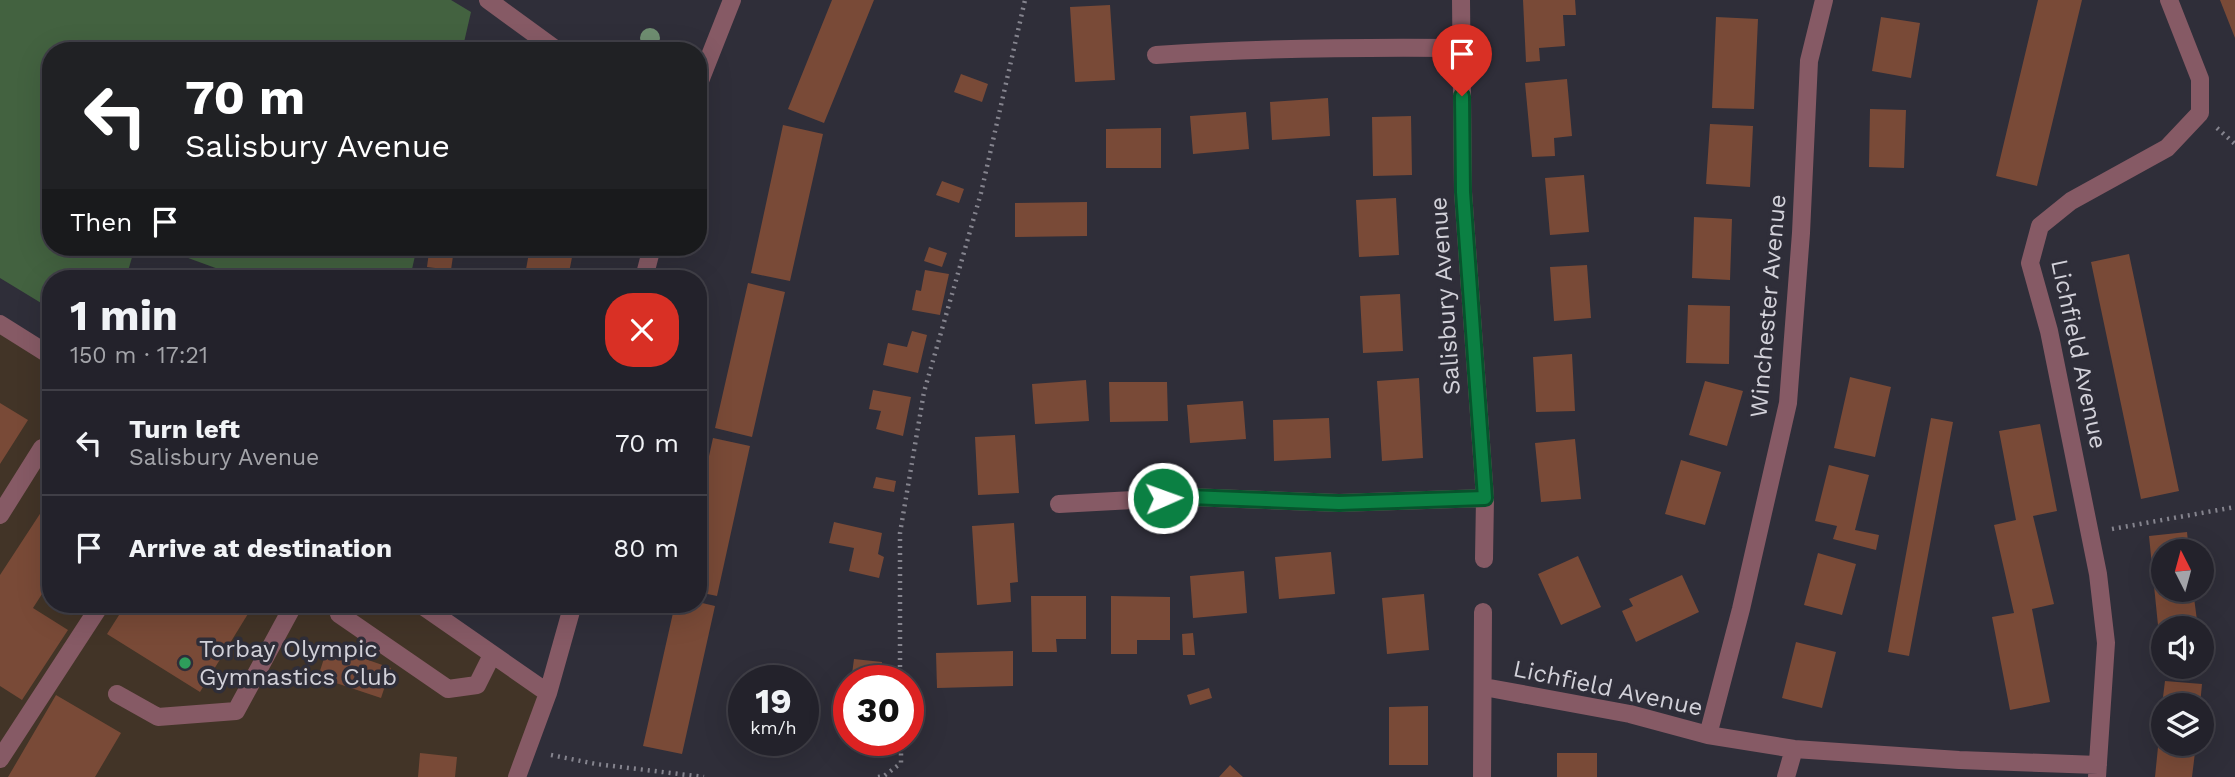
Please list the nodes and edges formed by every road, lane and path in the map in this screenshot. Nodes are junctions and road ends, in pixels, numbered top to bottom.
1 (488, 0) edge
2 (733, 0) edge
3 (1024, 0) edge
4 (1461, 0) edge
5 (1824, 0) edge
6 (2169, 0) edge
7 (546, 42) edge
8 (1461, 48) junction
9 (1156, 55) dead end
10 (707, 64) edge
11 (0, 324) edge
12 (42, 350) edge
13 (42, 448) dead end
14 (1485, 498) junction
15 (1059, 504) dead end
16 (2235, 507) edge
17 (0, 515) edge
18 (2090, 532) junction
19 (1484, 559) dead end
20 (1483, 612) dead end
21 (95, 613) edge
22 (289, 613) edge
23 (433, 613) edge
24 (570, 613) edge
25 (339, 614) dead end
26 (492, 655) junction
27 (900, 665) edge
28 (1484, 687) junction
29 (548, 693) junction
30 (117, 694) dead end
31 (1707, 735) junction
32 (526, 748) junction
33 (1794, 749) junction
34 (901, 756) edge
35 (0, 759) edge
36 (2097, 771) edge
37 (517, 777) edge
38 (704, 777) edge
39 (878, 777) edge
40 (1482, 777) edge
41 (1786, 777) edge

1 - 7 street
2 - 10 street
3 - 27 path
4 - 8 street, Salisbury Avenue
5 - 31 street, Winchester Avenue
6 - 18 street, Lichfield Avenue
8 - 9 street
8 - 14 street, Salisbury Avenue
11 - 12 street
13 - 17 street
14 - 15 street
14 - 19 street, Salisbury Avenue
16 - 18 path
18 - 36 street, Lichfield Avenue
20 - 28 street
21 - 35 street
22 - 30 street
23 - 26 street
24 - 29 street
25 - 26 street
26 - 29 street
28 - 31 street, Lichfield Avenue
28 - 40 street
29 - 32 street
31 - 33 street, Lichfield Avenue
32 - 37 street
32 - 38 path
33 - 36 street, Lichfield Avenue
33 - 41 street
34 - 39 path

